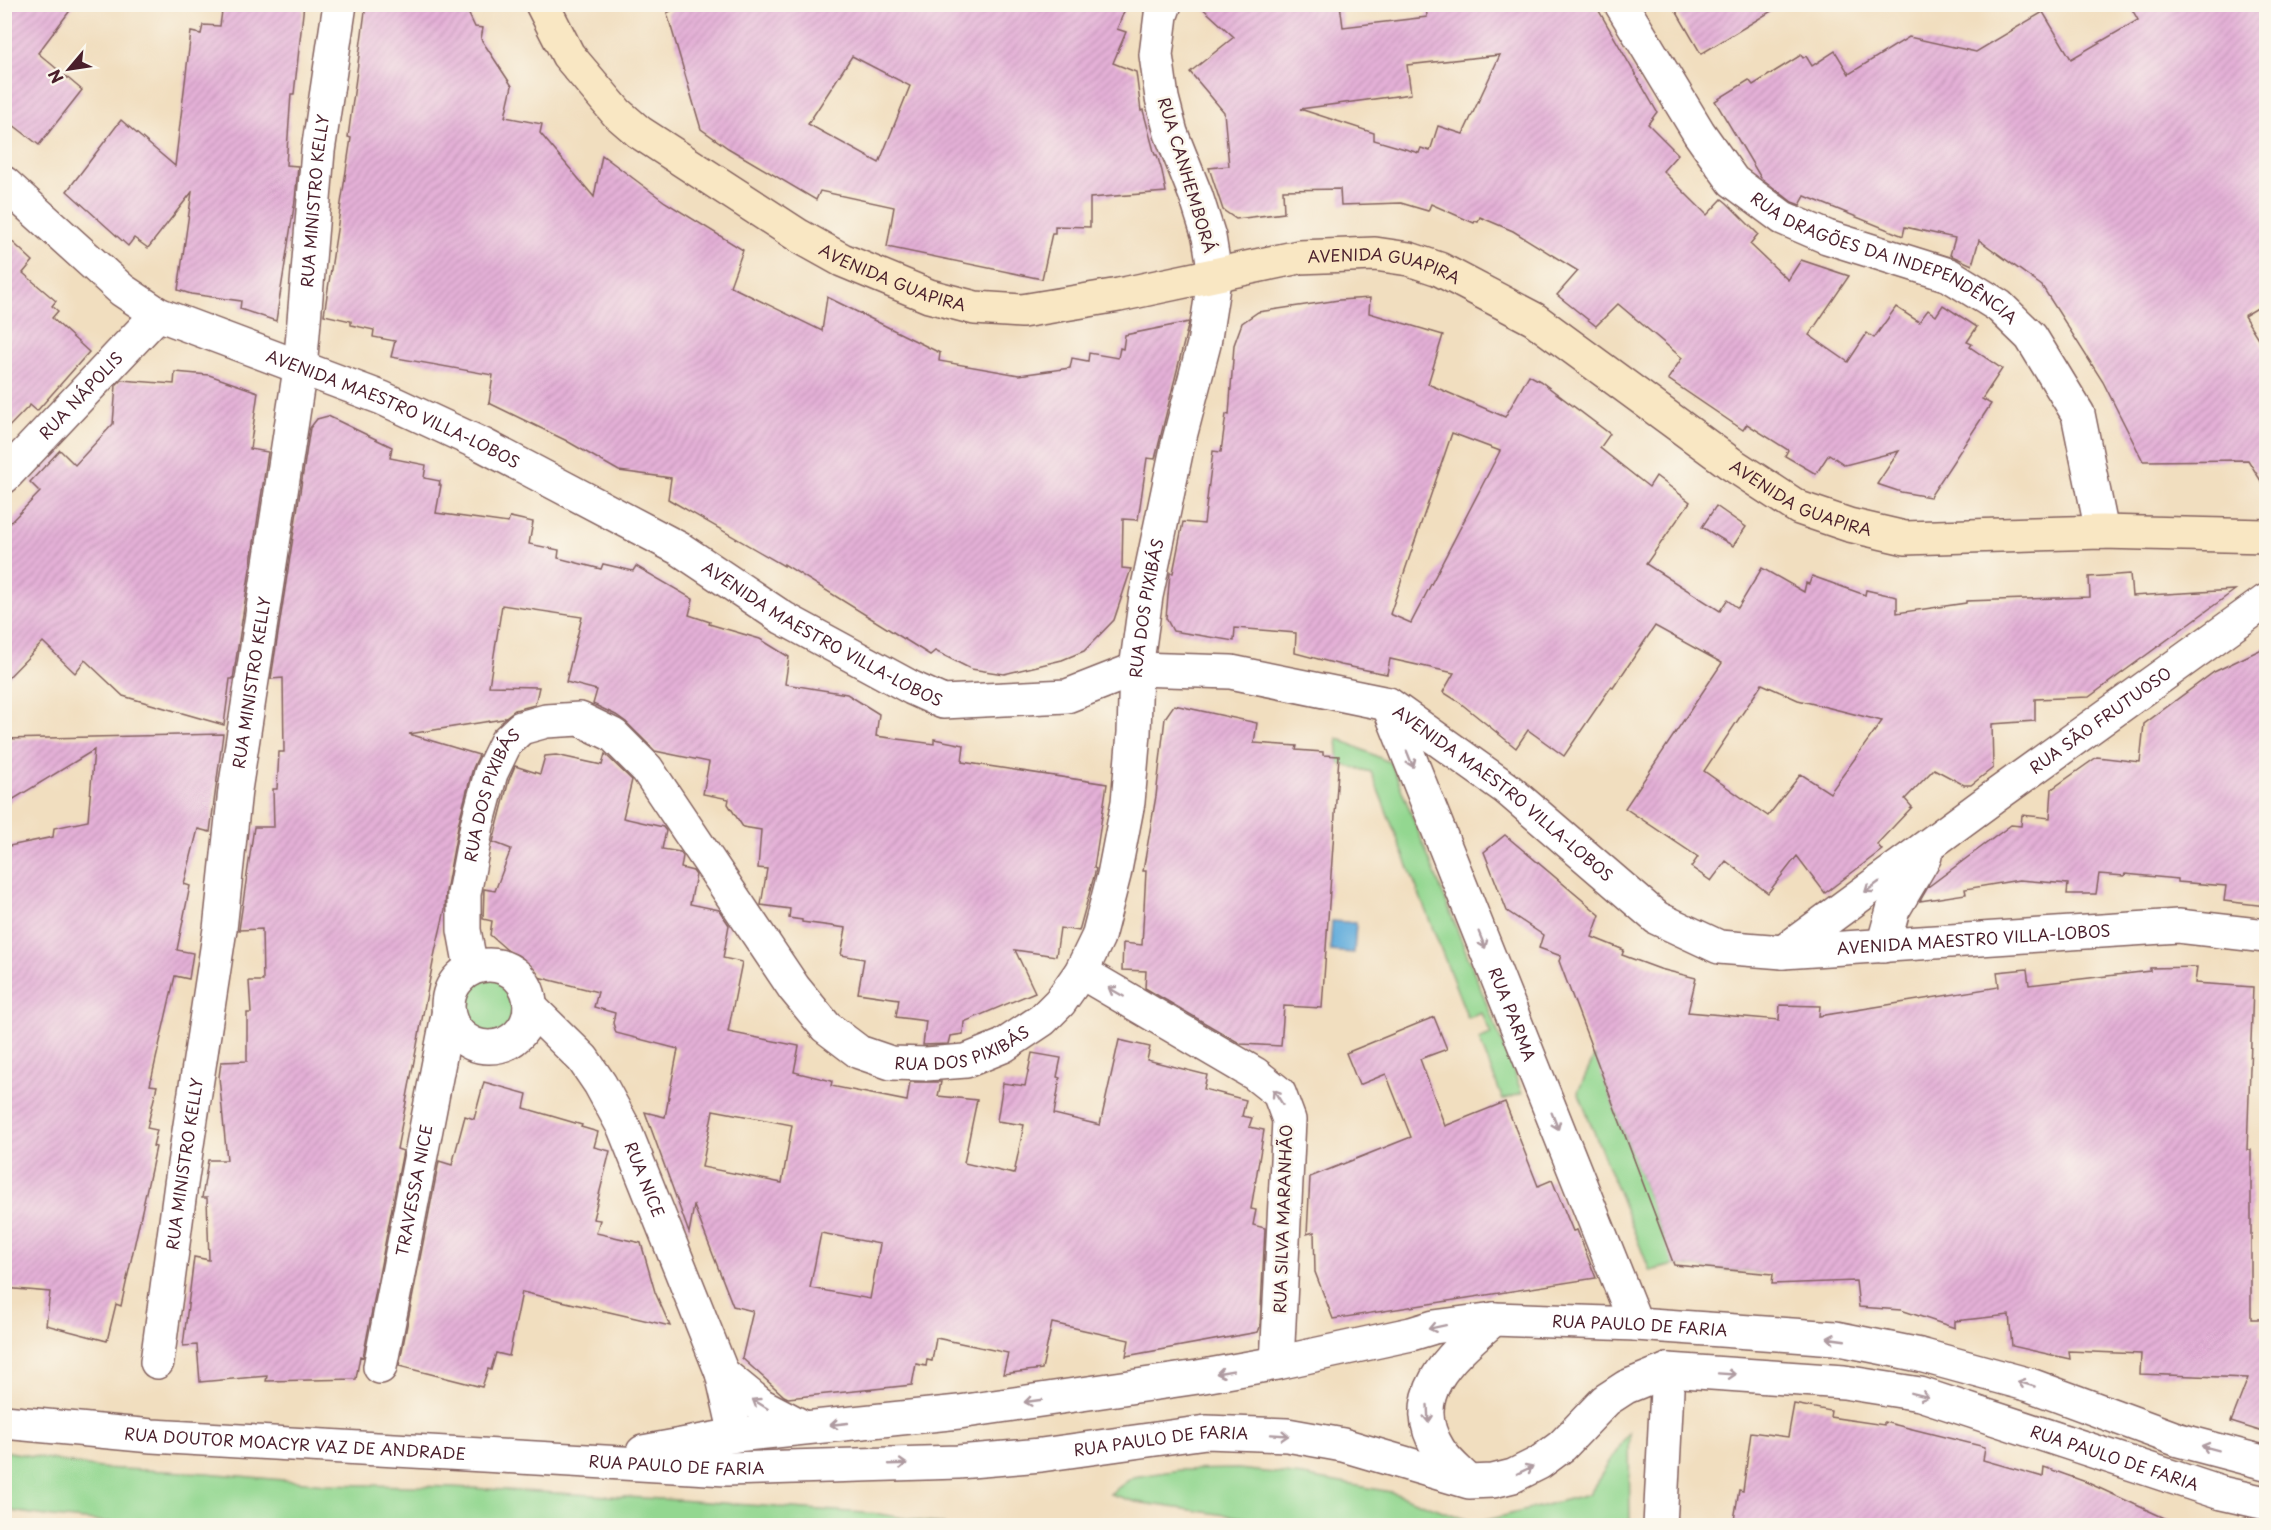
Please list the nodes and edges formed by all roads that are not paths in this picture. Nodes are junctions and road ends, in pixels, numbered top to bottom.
1 (340, 4) edge
2 (542, 4) edge
3 (1164, 4) edge
4 (1621, 4) edge
5 (4, 183) edge
6 (1215, 274) junction
7 (159, 314) junction
8 (300, 369) junction
9 (4, 477) edge
10 (2102, 532) junction
11 (2266, 536) edge
12 (2266, 601) edge
13 (1136, 669) junction
14 (1388, 704) junction
15 (1936, 840) junction
16 (2266, 936) edge
17 (1883, 946) junction
18 (1783, 952) junction
19 (471, 968) junction
20 (1081, 972) junction
21 (530, 1007) junction
22 (448, 1015) junction
23 (1494, 1319) junction
24 (1636, 1324) junction
25 (158, 1362) dead end
26 (1277, 1362) junction
27 (380, 1367) dead end
28 (1668, 1370) junction
29 (722, 1373) junction
30 (4, 1422) edge
31 (803, 1427) junction
32 (736, 1435) junction
33 (588, 1462) junction
34 (2266, 1463) edge
35 (1468, 1482) junction
36 (2266, 1503) edge
37 (1660, 1526) edge

1 - 8 street, RUA MINISTRO KELLY
2 - 6 main road, AVENIDA GUAPIRA
3 - 6 street, RUA CANHEMBORÁ
4 - 10 street, RUA DRAGÕES DA INDEPENDÊNCIA
5 - 7 street, AVENIDA MAESTRO VILLA-LOBOS
6 - 10 main road, AVENIDA GUAPIRA
6 - 13 street, RUA DOS PIXIBÁS
7 - 8 street, AVENIDA MAESTRO VILLA-LOBOS
7 - 9 street, RUA NÁPOLIS
8 - 13 street, AVENIDA MAESTRO VILLA-LOBOS
8 - 25 street, RUA MINISTRO KELLY
10 - 11 main road, AVENIDA GUAPIRA
12 - 15 street, RUA SÃO FRUTUOSO
13 - 14 street, AVENIDA MAESTRO VILLA-LOBOS
13 - 20 street, RUA DOS PIXIBÁS
14 - 18 street, AVENIDA MAESTRO VILLA-LOBOS
14 -> 24 street, RUA PARMA
15 - 17 street, RUA SÃO FRUTUOSO
15 -> 18 street, RUA SÃO FRUTUOSO
16 - 17 street, AVENIDA MAESTRO VILLA-LOBOS
17 - 18 street, AVENIDA MAESTRO VILLA-LOBOS
19 - 20 street, RUA DOS PIXIBÁS
19 - 21 street
19 - 22 street
26 -> 20 street, RUA SILVA MARANHÃO
21 - 22 street
21 - 29 street, RUA NICE
22 - 27 street, TRAVESSA NICE
23 - 24 street, RUA PAULO DE FARIA
23 -> 26 street, RUA PAULO DE FARIA
23 -> 35 street
34 -> 24 street, RUA PAULO DE FARIA
26 -> 31 street, RUA PAULO DE FARIA
35 -> 28 street, RUA PAULO DE FARIA
28 -> 36 street, RUA PAULO DE FARIA
28 - 37 street
31 -> 29 street, RUA NICE
29 - 32 street, RUA NICE
30 - 33 street, RUA DOUTOR MOACYR VAZ DE ANDRADE
31 - 32 street, RUA PAULO DE FARIA
32 - 33 street, RUA PAULO DE FARIA
33 -> 35 street, RUA PAULO DE FARIA

